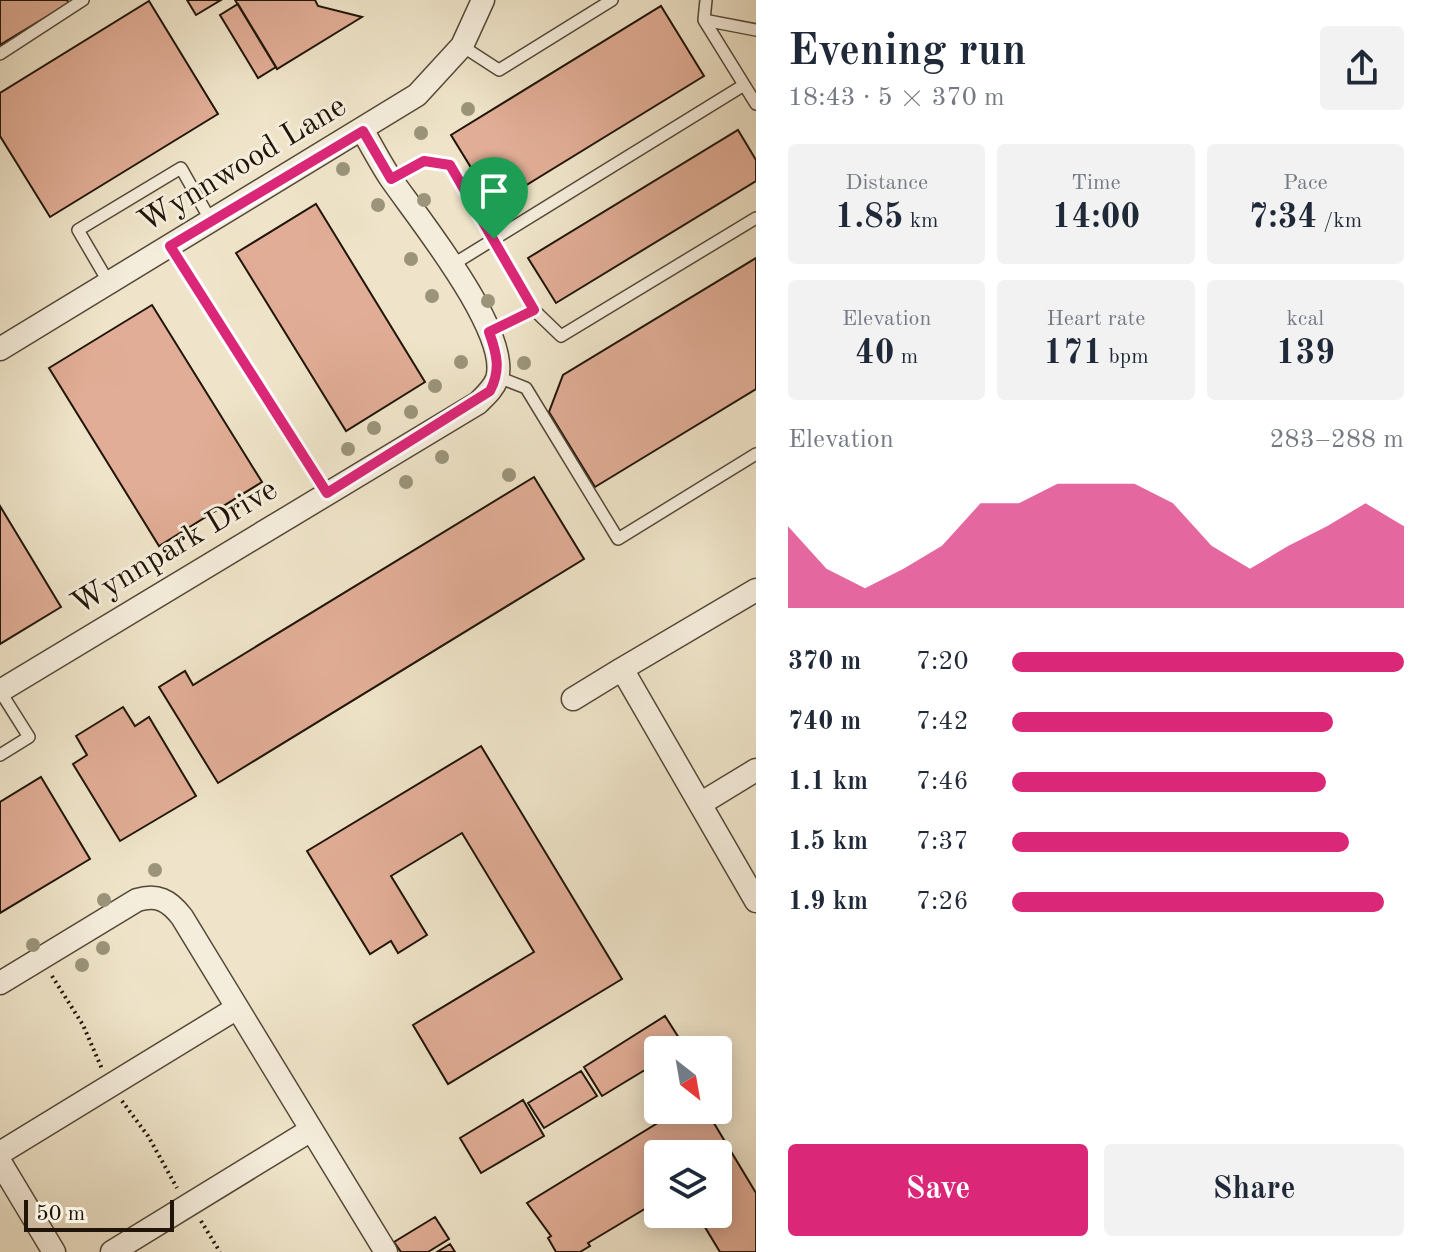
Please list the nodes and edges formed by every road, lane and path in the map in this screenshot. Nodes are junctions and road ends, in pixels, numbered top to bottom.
1 (83, 0) edge
2 (483, 0) edge
3 (612, 0) edge
4 (706, 0) edge
5 (704, 20) junction
6 (756, 30) edge
7 (462, 46) junction
8 (0, 54) edge
9 (744, 85) junction
10 (756, 104) edge
11 (363, 131) junction
12 (391, 179) junction
13 (756, 218) edge
14 (211, 221) junction
15 (494, 239) junction
16 (170, 246) junction
17 (452, 265) junction
18 (109, 283) junction
19 (534, 310) junction
20 (489, 332) junction
21 (0, 349) edge
22 (498, 377) junction
23 (756, 454) edge
24 (327, 493) junction
25 (756, 590) edge
26 (622, 669) junction
27 (0, 691) edge
28 (573, 699) dead end
29 (0, 755) edge
30 (756, 770) edge
31 (700, 804) junction
32 (756, 901) edge
33 (49, 970) dead end
34 (0, 983) edge
35 (237, 1008) junction
36 (105, 1074) dead end
37 (118, 1096) dead end
38 (311, 1130) junction
39 (0, 1153) edge
40 (0, 1162) edge
41 (185, 1194) dead end
42 (198, 1215) dead end
43 (54, 1252) edge
44 (112, 1252) edge
45 (220, 1252) edge
46 (386, 1252) edge

1 - 8 lane
2 - 7 street, Wynnwood Lane
3 - 7 lane
4 - 5 lane
5 - 6 lane
5 - 9 lane
7 - 11 street, Wynnwood Lane
9 - 10 lane
9 - 15 lane
11 - 12 street
11 - 14 street, Wynnwood Lane
12 - 15 lane
12 - 17 street
13 - 19 lane
14 - 16 street, Wynnwood Lane
14 - 18 lane
15 - 17 lane
15 - 19 lane
16 - 18 street, Wynnwood Lane
16 - 24 lane
17 - 20 street
18 - 21 street, Wynnwood Lane
19 - 20 lane
20 - 22 street
22 - 23 lane
22 - 24 street, Wynnpark Drive
24 - 27 street, Wynnpark Drive
25 - 26 street
26 - 28 street
26 - 31 street
27 - 29 lane
30 - 31 street
31 - 32 street
33 - 36 path
34 - 35 street
35 - 38 street
35 - 39 street
37 - 41 path
38 - 44 street
38 - 46 street
40 - 43 street
42 - 45 path

